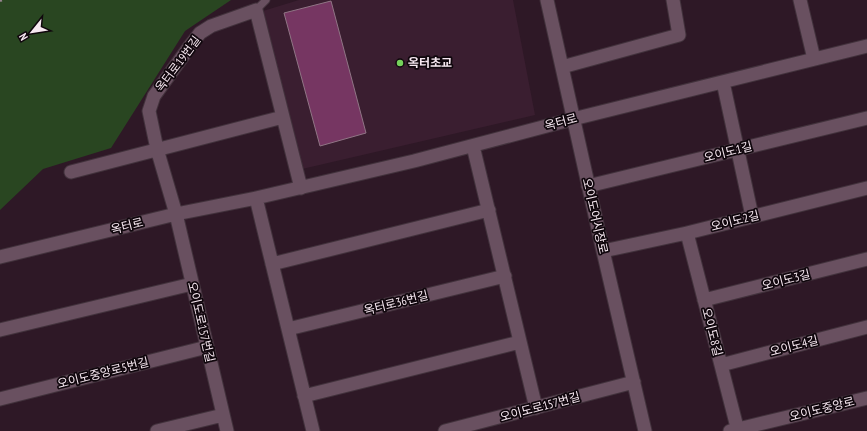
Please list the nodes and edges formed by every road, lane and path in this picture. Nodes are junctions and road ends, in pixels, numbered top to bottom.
1 (266, 0) edge
2 (547, 0) edge
3 (673, 0) edge
4 (800, 0) edge
5 (256, 10) junction
6 (867, 46) edge
7 (814, 59) junction
8 (562, 67) junction
9 (723, 82) junction
10 (283, 117) junction
11 (867, 118) edge
12 (573, 119) junction
13 (473, 146) junction
14 (157, 149) junction
15 (738, 149) junction
16 (71, 172) dead end
17 (588, 186) junction
18 (301, 188) junction
19 (867, 188) edge
20 (256, 198) junction
21 (489, 210) junction
22 (176, 214) junction
23 (752, 216) junction
24 (687, 233) junction
25 (603, 251) junction
26 (0, 257) edge
27 (867, 259) edge
28 (272, 264) junction
29 (504, 276) junction
30 (192, 284) junction
31 (704, 300) junction
32 (867, 327) edge
33 (288, 329) junction
34 (0, 330) edge
35 (520, 342) junction
36 (207, 347) junction
37 (721, 365) junction
38 (634, 382) junction
39 (304, 396) junction
40 (867, 398) edge
41 (0, 399) edge
42 (536, 408) junction
43 (223, 415) junction
44 (735, 430) edge
45 (157, 431) edge
46 (227, 431) edge
47 (313, 431) edge
48 (445, 431) edge
49 (645, 431) edge

1 - 5 lane, 옥터로19번길
2 - 8 street, 오이도어시장로
3 - 8 street
4 - 7 street
5 - 10 street
5 - 14 street, 옥터로19번길
6 - 7 street, 옥터로
7 - 9 street, 옥터로
8 - 12 street, 오이도어시장로
9 - 12 street, 옥터로
9 - 15 street
10 - 14 street
10 - 18 street
11 - 15 street, 오이도1길
12 - 13 street, 옥터로
12 - 17 street, 오이도어시장로
13 - 18 street, 옥터로
13 - 21 street
14 - 16 street
14 - 22 street, 옥터로19번길
15 - 17 street, 오이도1길
15 - 23 street
17 - 25 street, 오이도어시장로
18 - 20 street, 옥터로
19 - 23 street, 오이도2길
20 - 22 street, 옥터로
20 - 28 street
21 - 28 street
21 - 29 street
22 - 26 street, 옥터로
22 - 30 street, 오이도로157번길
23 - 24 street, 오이도2길
24 - 25 street, 오이도2길
24 - 31 street, 오이도8길
25 - 38 street, 오이도어시장로
27 - 31 street, 오이도3길
28 - 33 street
29 - 33 street, 옥터로36번길
29 - 35 street
30 - 34 street
30 - 36 street, 오이도로157번길
31 - 37 street, 오이도8길
32 - 37 street, 오이도4길
33 - 39 street
35 - 39 street
35 - 42 street
36 - 41 street, 오이도중앙로5번길
36 - 43 street, 오이도로157번길
37 - 44 street, 오이도8길
38 - 42 street, 오이도로157번길
38 - 49 street, 오이도어시장로
39 - 47 street
40 - 44 street, 오이도중앙로
42 - 48 street, 오이도로157번길
43 - 45 street
43 - 46 street, 오이도로157번길

